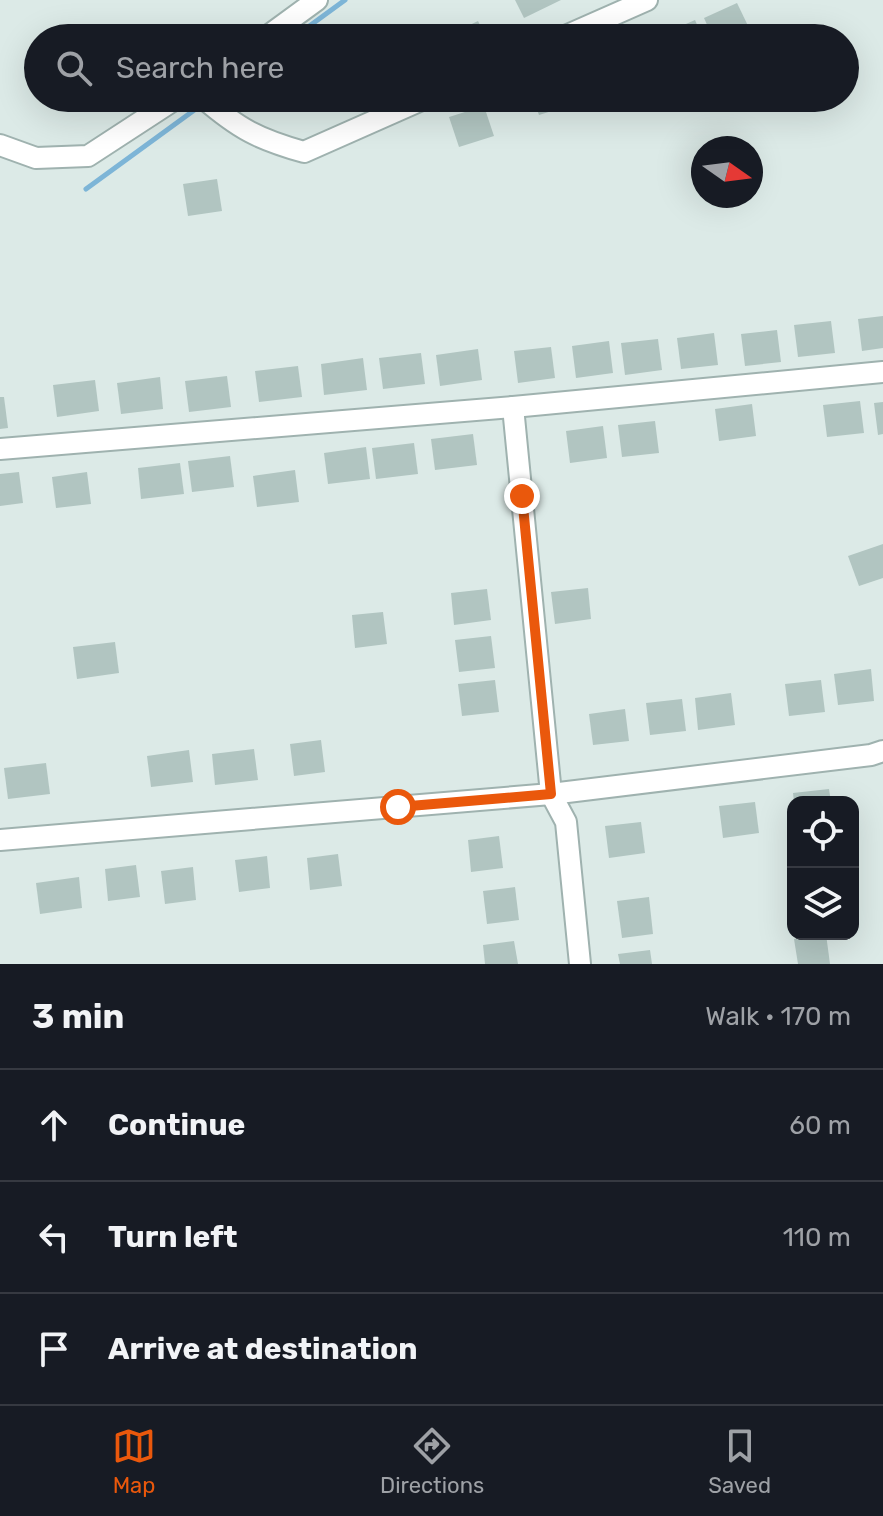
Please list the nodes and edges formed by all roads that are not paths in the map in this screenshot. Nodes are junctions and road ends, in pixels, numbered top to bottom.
1 (317, 0) edge
2 (647, 0) edge
3 (284, 24) edge
4 (593, 24) edge
5 (156, 112) edge
6 (220, 112) edge
7 (394, 112) edge
8 (0, 145) edge
9 (883, 372) edge
10 (513, 407) junction
11 (0, 449) edge
12 (883, 751) edge
13 (551, 794) junction
14 (0, 840) edge
15 (580, 964) edge

1 - 3 street
2 - 4 street
5 - 8 street
6 - 7 street
9 - 10 street
10 - 11 street
10 - 13 street
12 - 13 street
13 - 14 street
13 - 15 street

